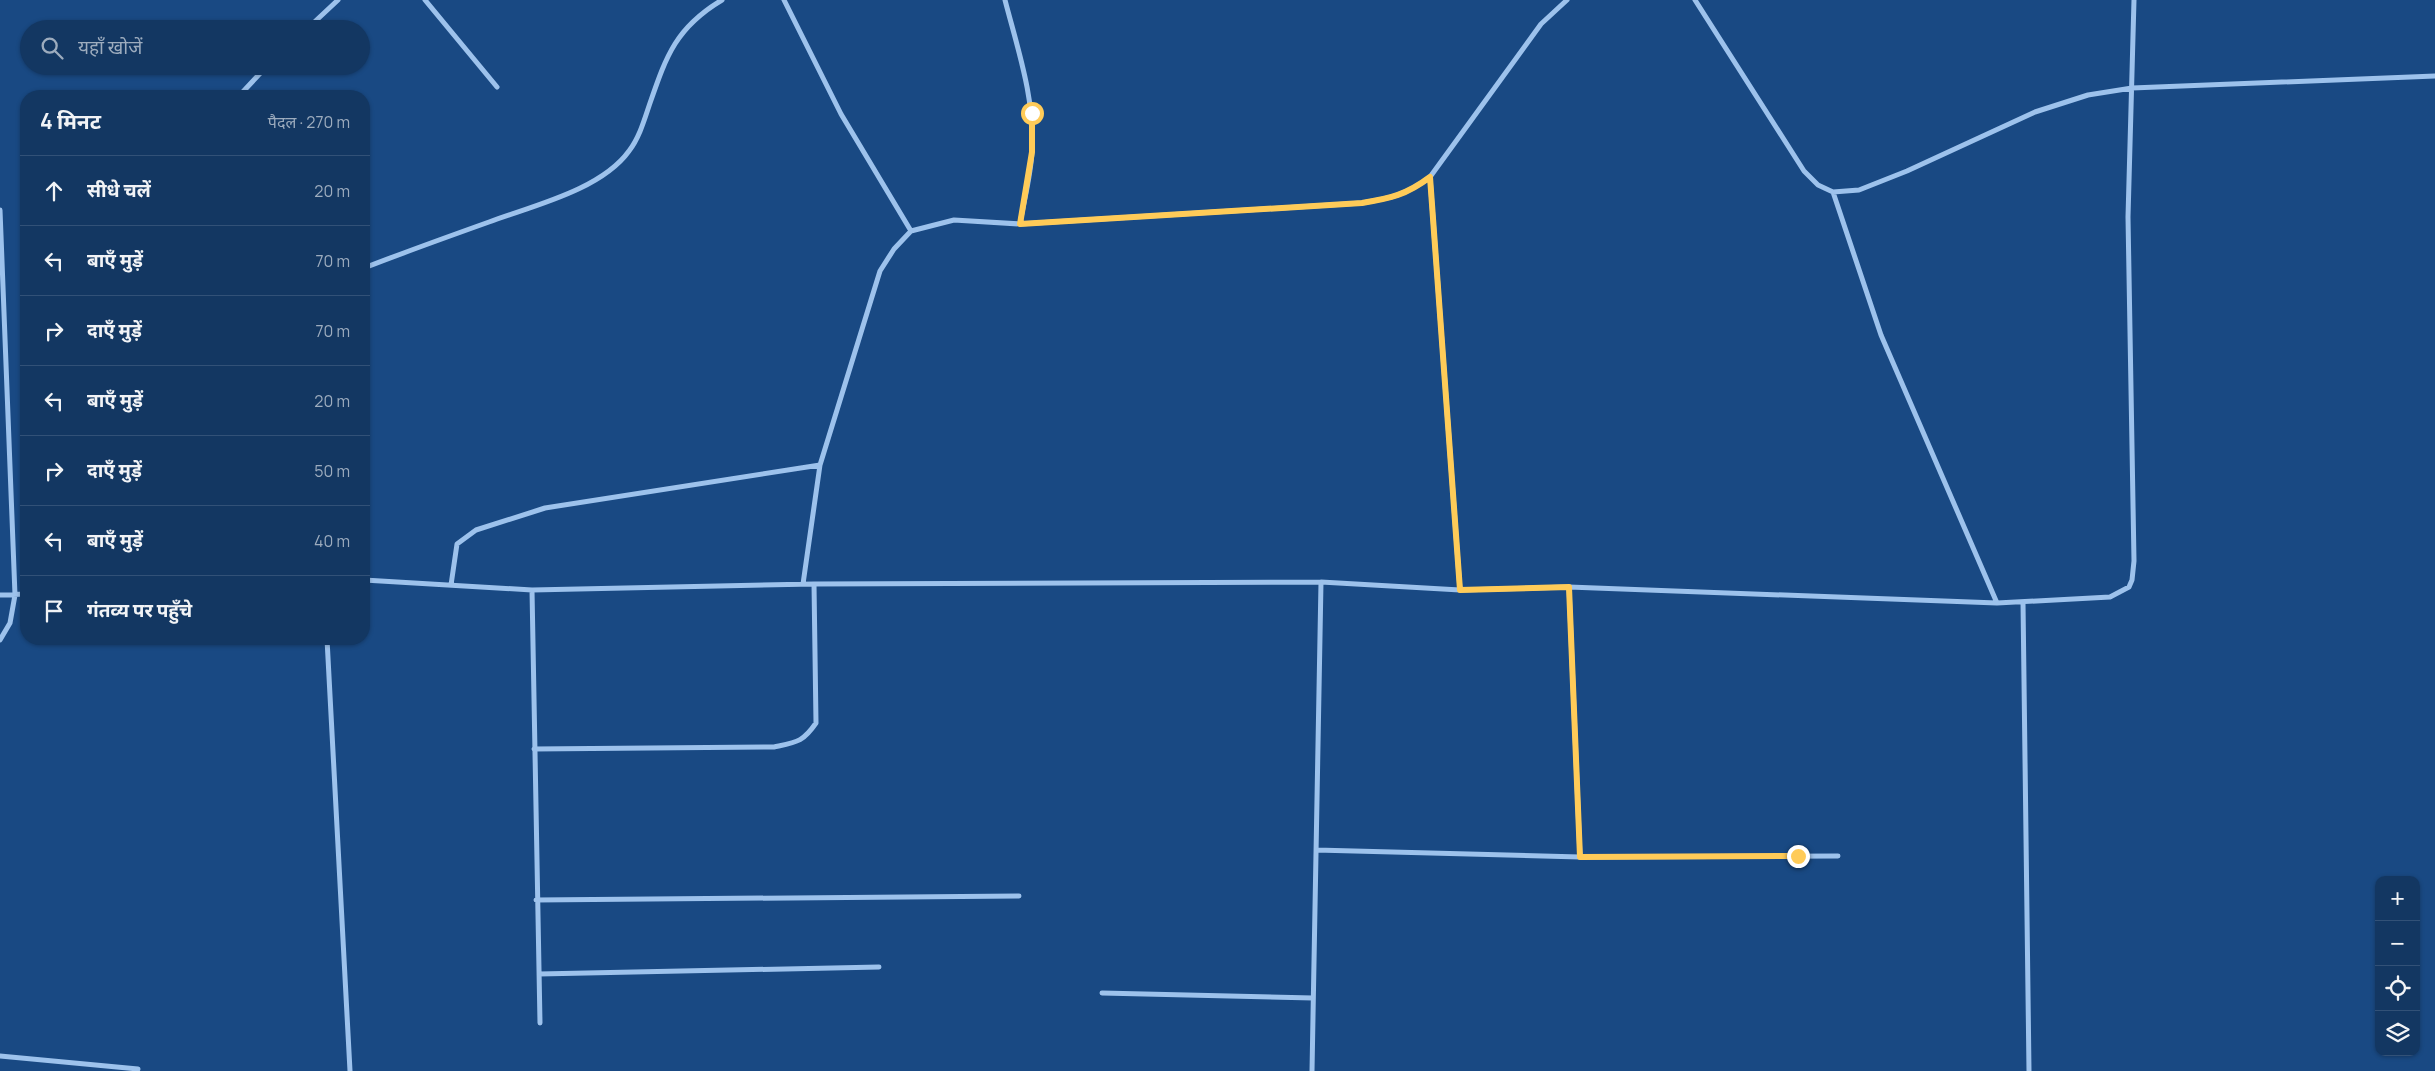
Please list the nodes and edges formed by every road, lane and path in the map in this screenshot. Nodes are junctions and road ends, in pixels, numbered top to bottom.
1 (338, 0) edge
2 (425, 0) edge
3 (722, 0) edge
4 (784, 0) edge
5 (1004, 0) edge
6 (1566, 0) edge
7 (1694, 0) edge
8 (2134, 0) edge
9 (317, 20) edge
10 (259, 75) edge
11 (2435, 76) edge
12 (497, 87) dead end
13 (2132, 88) junction
14 (245, 90) edge
15 (1430, 177) junction
16 (1833, 192) junction
17 (0, 210) edge
18 (1020, 224) junction
19 (911, 231) junction
20 (370, 266) edge
21 (820, 465) junction
22 (370, 580) edge
23 (1321, 582) junction
24 (803, 584) junction
25 (814, 584) junction
26 (451, 585) junction
27 (1569, 587) junction
28 (532, 590) junction
29 (1460, 590) junction
30 (0, 595) edge
31 (15, 595) junction
32 (20, 595) edge
33 (2023, 602) junction
34 (1997, 604) junction
35 (0, 640) edge
36 (327, 645) edge
37 (534, 749) junction
38 (1316, 850) junction
39 (1838, 856) dead end
40 (1580, 857) junction
41 (1019, 896) dead end
42 (536, 900) junction
43 (879, 967) dead end
44 (539, 974) junction
45 (1102, 993) dead end
46 (1313, 998) junction
47 (540, 1023) dead end
48 (0, 1056) edge
49 (138, 1069) dead end
50 (350, 1071) edge
51 (1312, 1071) edge
52 (2028, 1071) edge

1 - 9 street
2 - 12 street
3 - 20 street
4 - 19 street
5 - 18 street
6 - 15 street
7 - 16 street
8 - 13 street
10 - 14 street
11 - 13 street
13 - 16 street
13 - 33 street
15 - 18 street
15 - 29 street
16 - 34 street
17 - 31 street
18 - 19 street
19 - 21 street
21 - 24 street
21 - 26 street
22 - 26 street
23 - 25 street
23 - 29 street
23 - 38 street
24 - 25 street
24 - 28 street
25 - 37 street
26 - 28 street
27 - 29 street
27 - 34 street
27 - 40 street
28 - 37 street
30 - 31 street
31 - 32 street
31 - 35 street
33 - 34 street
33 - 52 street
36 - 50 street
37 - 42 street
38 - 40 street
38 - 46 street
39 - 40 street
41 - 42 street
42 - 44 street
43 - 44 street
44 - 47 street
45 - 46 street
46 - 51 street
48 - 49 street

